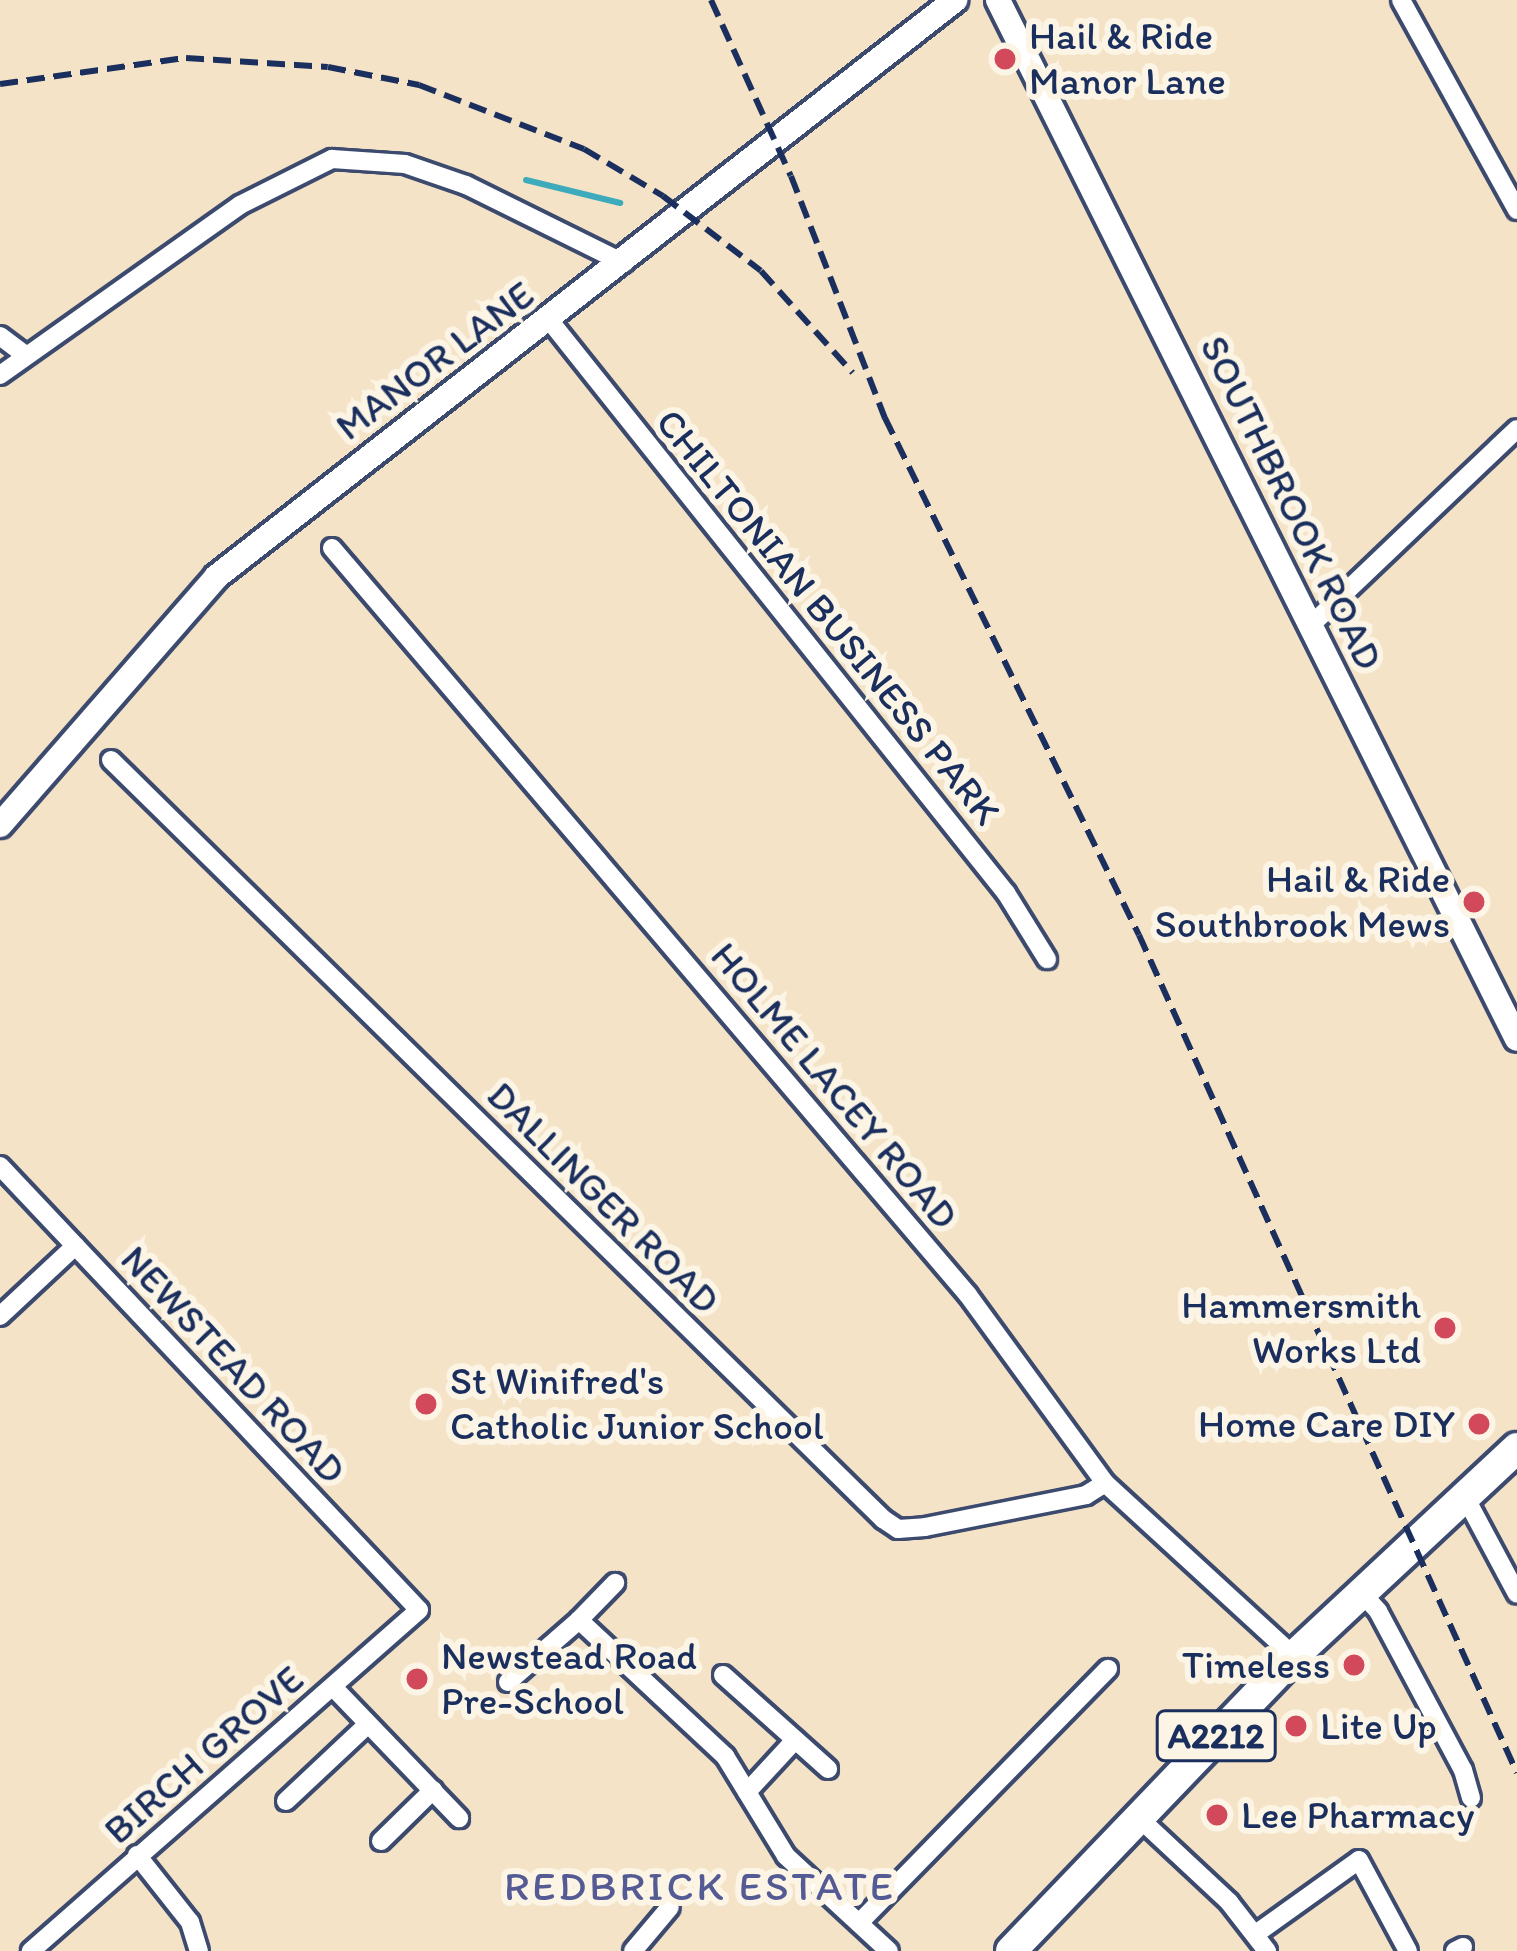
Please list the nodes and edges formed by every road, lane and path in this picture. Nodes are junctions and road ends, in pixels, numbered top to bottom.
1 (955, 0) edge
2 (998, 0) edge
3 (1401, 0) edge
4 (1517, 210) edge
5 (624, 262) junction
6 (550, 321) junction
7 (0, 336) edge
8 (24, 354) junction
9 (0, 375) edge
10 (1517, 429) edge
11 (332, 548) dead end
12 (1311, 625) junction
13 (112, 760) dead end
14 (0, 825) edge
15 (1047, 959) dead end
16 (1517, 1039) edge
17 (0, 1166) edge
18 (75, 1246) junction
19 (0, 1316) edge
20 (1517, 1448) edge
21 (1106, 1483) junction
22 (1464, 1495) junction
23 (614, 1583) dead end
24 (1360, 1591) junction
25 (1517, 1594) edge
26 (419, 1610) joint
27 (579, 1620) junction
28 (1294, 1656) junction
29 (1108, 1669) dead end
30 (723, 1676) dead end
31 (508, 1682) dead end
32 (333, 1688) junction
33 (368, 1724) junction
34 (795, 1740) junction
35 (828, 1769) dead end
36 (433, 1790) junction
37 (747, 1792) junction
38 (1471, 1798) dead end
39 (286, 1802) dead end
40 (1138, 1816) junction
41 (459, 1818) dead end
42 (381, 1841) dead end
43 (137, 1855) junction
44 (670, 1907) dead end
45 (859, 1923) junction
46 (1262, 1942) edge
47 (31, 1951) edge
48 (199, 1951) edge
49 (633, 1951) edge
50 (889, 1951) edge
51 (1011, 1951) edge
52 (1408, 1951) edge

1 - 5 street, MANOR LANE
2 - 12 street, SOUTHBROOK ROAD
3 - 4 street
5 - 6 street, MANOR LANE
5 - 8 street
6 - 14 street, MANOR LANE
6 - 15 street, CHILTONIAN BUSINESS PARK
7 - 8 street
8 - 9 street
10 - 12 street
11 - 21 street, HOLME LACEY ROAD
12 - 16 street, SOUTHBROOK ROAD
13 - 21 street, DALLINGER ROAD
17 - 18 street, NEWSTEAD ROAD
18 - 19 street
18 - 26 street, NEWSTEAD ROAD
20 - 22 main road, A2212
21 - 28 street, HOLME LACEY ROAD
22 - 24 main road, A2212
22 - 25 street
23 - 27 street
24 - 28 main road, A2212
24 - 38 street
26 - 32 street, BIRCH GROVE
27 - 31 street
27 - 37 street
28 - 40 main road, A2212
29 - 45 street
30 - 34 street
32 - 33 street
32 - 43 street, BIRCH GROVE
33 - 36 street
33 - 39 street
34 - 35 street
34 - 37 street
36 - 41 street
36 - 42 street
37 - 45 street
40 - 46 street
40 - 51 main road, A2212
43 - 47 street, BIRCH GROVE
43 - 48 street
44 - 49 street
45 - 50 street
46 - 52 street

